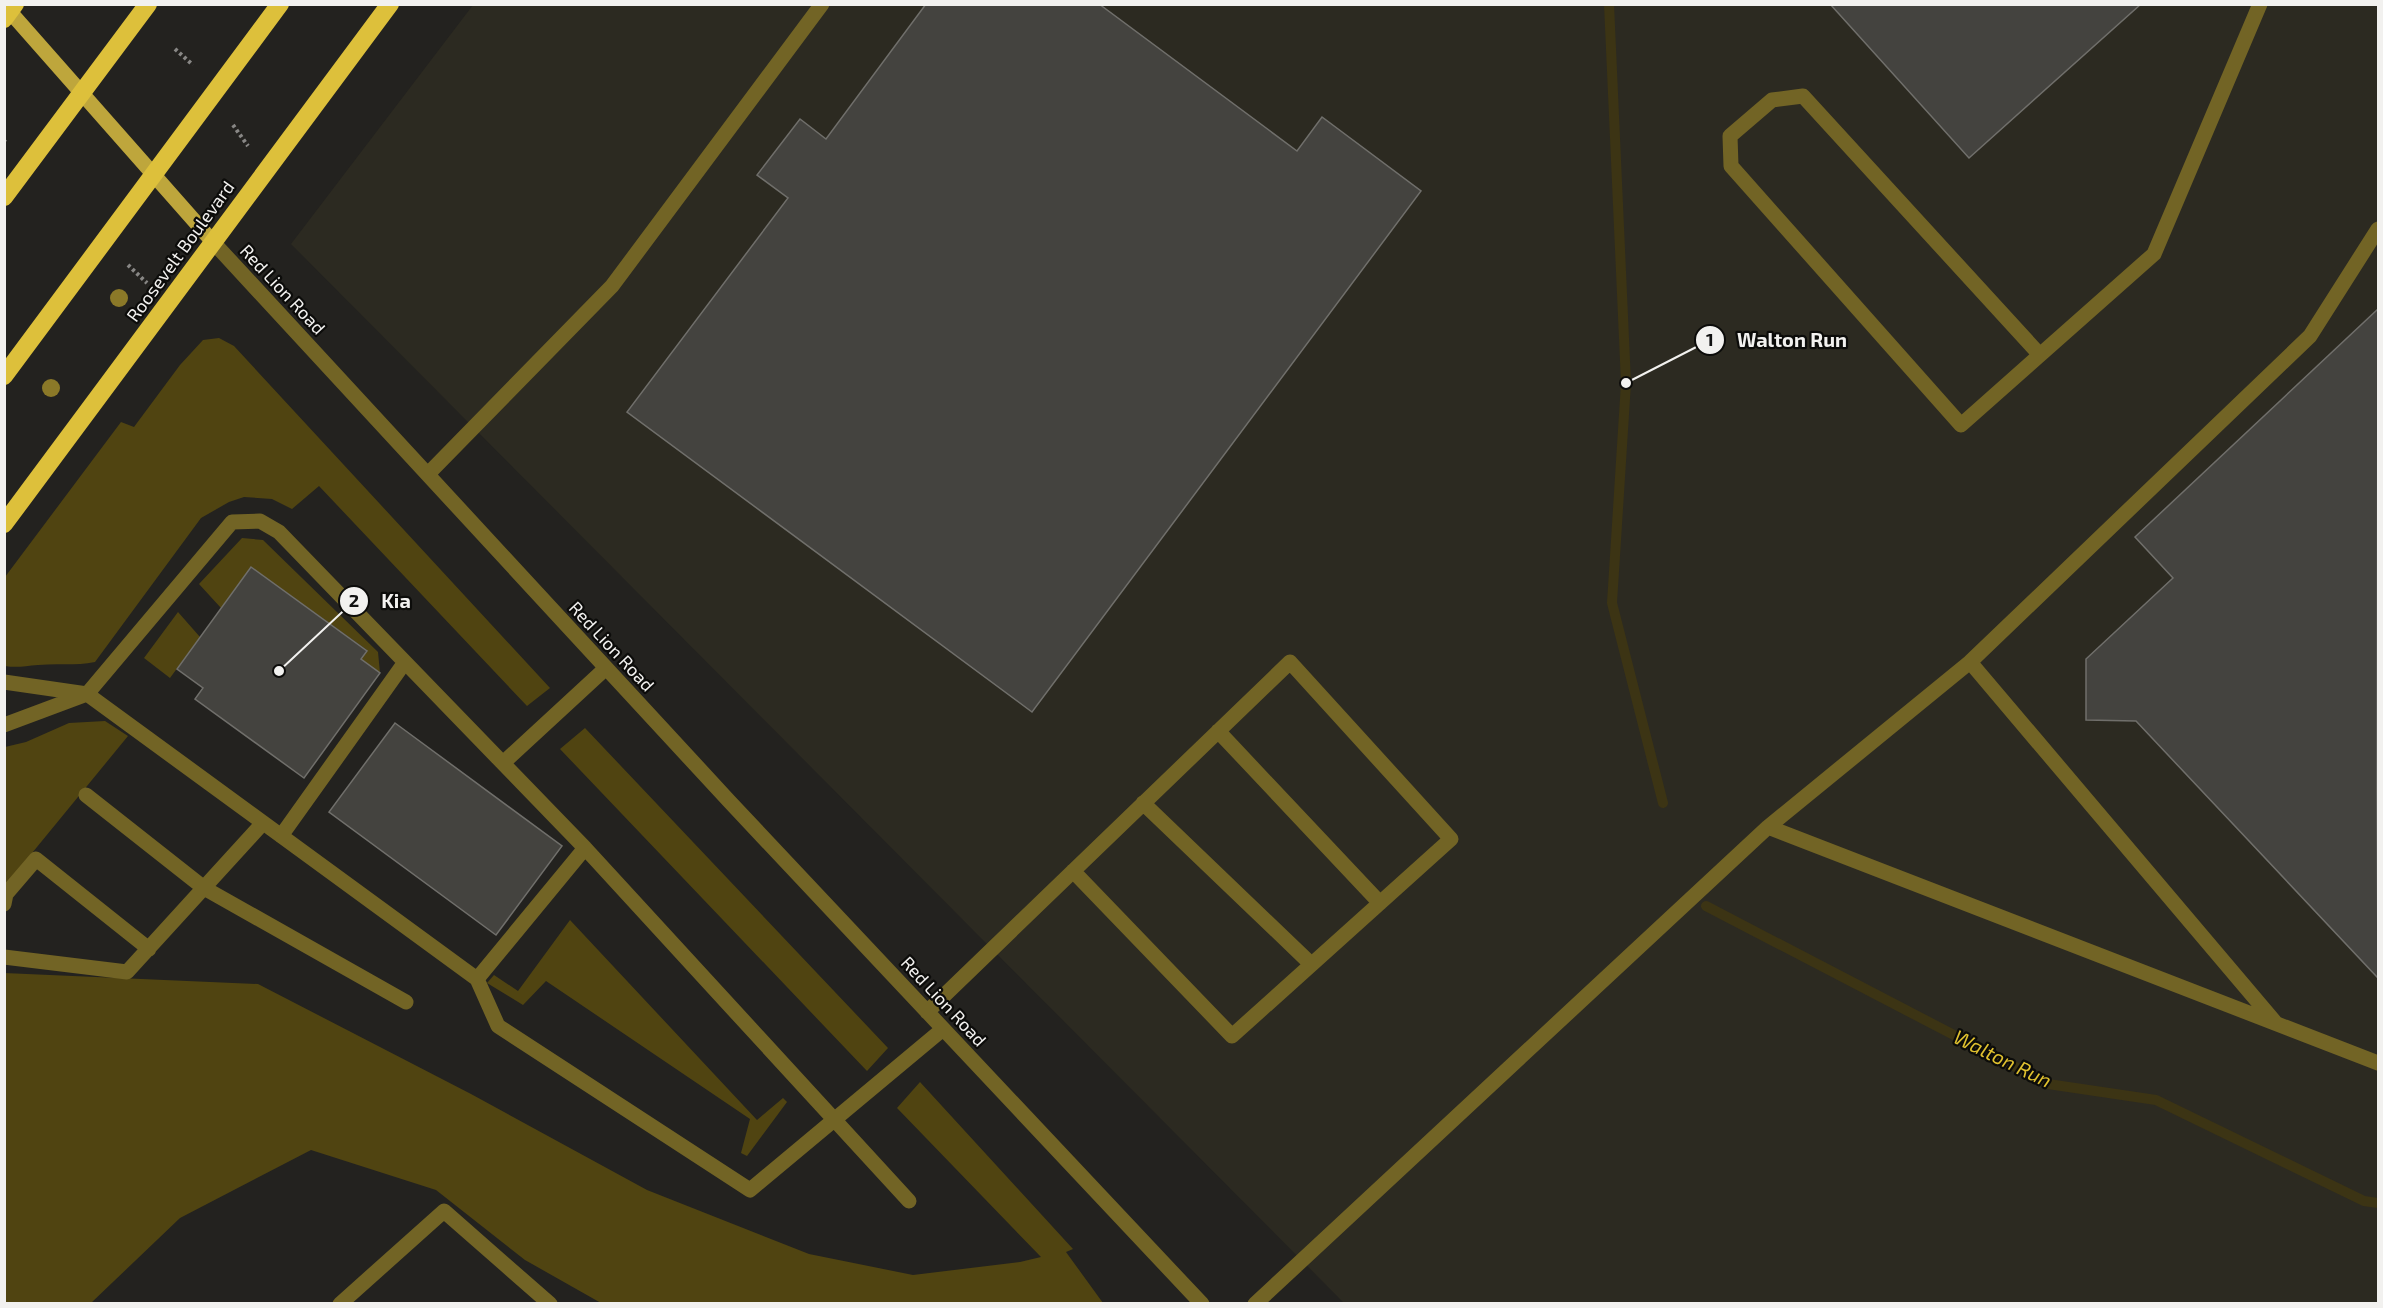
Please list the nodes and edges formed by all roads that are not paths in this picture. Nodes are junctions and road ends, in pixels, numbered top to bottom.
1 (148, 4) edge
2 (280, 4) edge
3 (390, 4) edge
4 (822, 4) edge
5 (2260, 4) edge
6 (8, 10) edge
7 (82, 93) junction
8 (154, 174) junction
9 (4, 197) edge
10 (2379, 229) edge
11 (213, 242) junction
12 (2040, 355) junction
13 (4, 376) edge
14 (428, 474) junction
15 (4, 524) edge
16 (405, 662) junction
17 (1970, 662) junction
18 (606, 669) junction
19 (4, 682) edge
20 (87, 694) junction
21 (4, 725) edge
22 (1218, 731) junction
23 (503, 763) junction
24 (86, 795) dead end
25 (1143, 803) junction
26 (263, 823) junction
27 (1768, 827) junction
28 (282, 836) junction
29 (585, 848) junction
30 (1073, 871) junction
31 (204, 888) junction
32 (1380, 903) junction
33 (4, 904) edge
34 (148, 949) junction
35 (4, 957) edge
36 (1311, 964) junction
37 (477, 979) junction
38 (406, 1002) dead end
39 (927, 1012) junction
40 (2276, 1023) junction
41 (943, 1029) junction
42 (2379, 1063) edge
43 (835, 1119) junction
44 (909, 1201) dead end
45 (340, 1304) edge
46 (550, 1304) edge
47 (1202, 1304) edge
48 (1255, 1304) edge

1 - 7 highway
2 - 8 highway
3 - 11 highway, Roosevelt Boulevard
4 - 14 street
5 - 12 street
6 - 7 main road, Red Lion Road
7 - 8 main road, Red Lion Road
7 - 9 highway
8 - 11 main road, Red Lion Road
8 - 13 highway
10 - 17 street
11 - 14 street, Red Lion Road
11 - 15 highway, Roosevelt Boulevard
12 - 12 street
14 - 18 street, Red Lion Road
16 - 20 street
16 - 23 street
16 - 28 street
17 - 27 street
17 - 40 street
18 - 23 street
18 - 39 street, Red Lion Road
19 - 20 street
20 - 21 street
20 - 26 street
22 - 25 street
22 - 32 street
22 - 32 street
23 - 29 street
24 - 31 street
25 - 30 street
25 - 36 street
26 - 28 street
26 - 31 street
27 - 40 street
27 - 48 street
28 - 37 street
29 - 37 street
29 - 43 street
30 - 36 street
30 - 39 street
31 - 34 street
31 - 38 street
32 - 36 street
33 - 34 street
34 - 35 street
37 - 43 street
39 - 41 street, Red Lion Road
40 - 42 street
41 - 43 street
41 - 47 street, Red Lion Road
43 - 44 street
45 - 46 street

